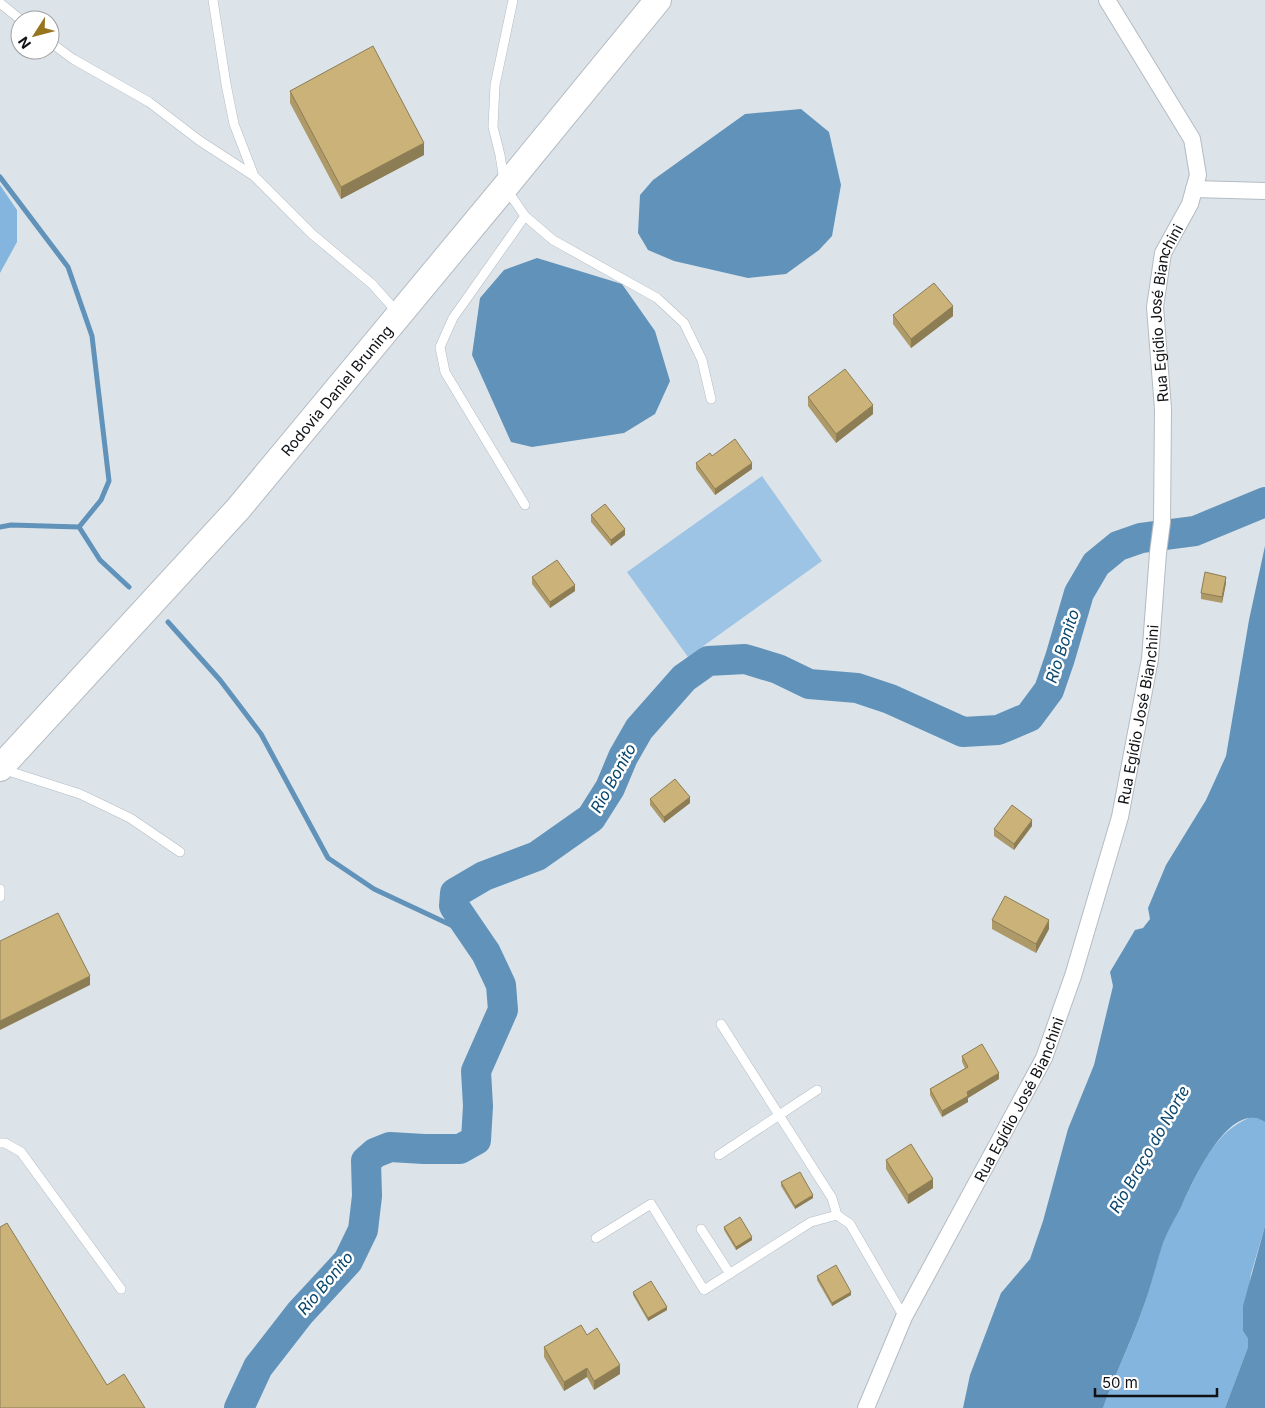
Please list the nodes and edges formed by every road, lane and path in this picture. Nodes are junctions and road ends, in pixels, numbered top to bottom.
1 (213, 0) edge
2 (513, 0) edge
3 (658, 0) edge
4 (1107, 0) edge
5 (0, 2) edge
6 (10, 11) edge
7 (60, 49) edge
8 (254, 176) junction
9 (505, 187) junction
10 (1194, 189) junction
11 (1265, 191) edge
12 (525, 216) junction
13 (400, 314) junction
14 (711, 399) dead end
15 (525, 505) dead end
16 (0, 768) edge
17 (180, 852) dead end
18 (0, 889) edge
19 (0, 897) edge
20 (721, 1024) dead end
21 (817, 1090) dead end
22 (779, 1115) junction
23 (0, 1143) edge
24 (719, 1155) dead end
25 (837, 1215) junction
26 (701, 1230) dead end
27 (596, 1238) dead end
28 (730, 1274) junction
29 (121, 1289) dead end
30 (904, 1317) junction
31 (866, 1408) edge

1 - 8 lane
2 - 9 lane
3 - 9 main road, Rodovia Daniel Bruning
4 - 10 street, Rua Egídio José Bianchini
5 - 6 lane
7 - 8 lane
8 - 13 lane
9 - 12 lane
9 - 13 main road, Rodovia Daniel Bruning
10 - 11 street
10 - 30 street, Rua Egídio José Bianchini
12 - 14 lane
12 - 15 lane
13 - 16 main road, Rodovia Daniel Bruning
16 - 17 lane
18 - 19 lane
20 - 22 lane
21 - 22 lane
22 - 24 lane
22 - 25 lane
23 - 29 lane
25 - 28 lane
25 - 30 lane
26 - 28 lane
27 - 28 lane
30 - 31 street, Rua Egídio José Bianchini

